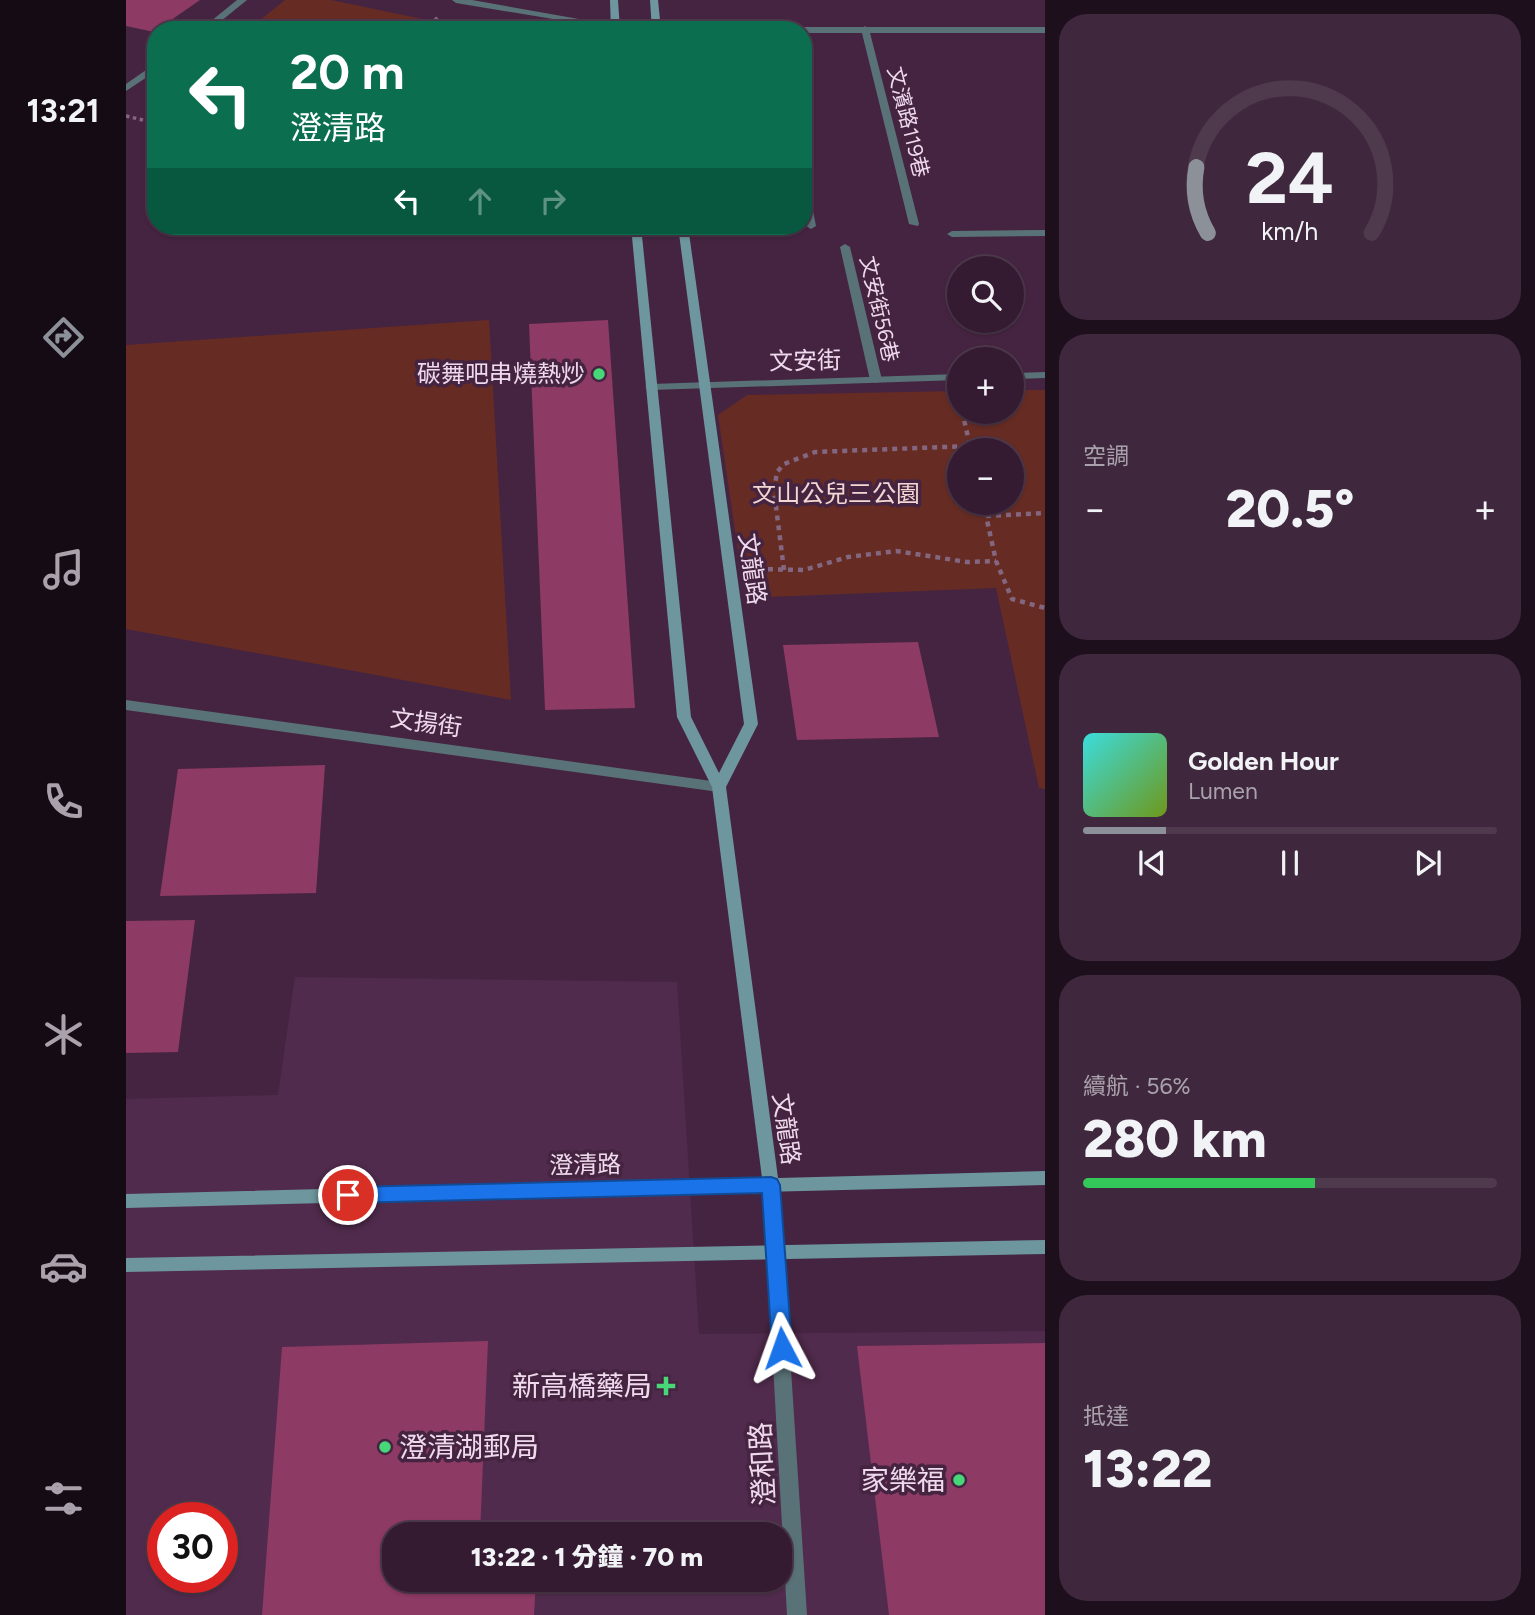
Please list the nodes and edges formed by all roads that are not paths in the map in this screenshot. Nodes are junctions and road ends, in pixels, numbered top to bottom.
1 (243, 0) edge
2 (456, 0) edge
3 (614, 0) edge
4 (654, 0) edge
5 (216, 21) edge
6 (572, 21) edge
7 (615, 21) edge
8 (656, 21) edge
9 (865, 29) junction
10 (812, 30) edge
11 (1045, 30) edge
12 (147, 73) edge
13 (126, 88) edge
14 (914, 224) dead end
15 (1045, 233) edge
16 (952, 234) dead end
17 (637, 235) edge
18 (683, 235) edge
19 (845, 247) dead end
20 (1045, 375) edge
21 (1024, 376) edge
22 (947, 377) edge
23 (876, 380) junction
24 (703, 384) junction
25 (651, 387) junction
26 (126, 705) edge
27 (719, 787) junction
28 (1045, 1178) edge
29 (771, 1185) junction
30 (126, 1201) edge
31 (1045, 1247) edge
32 (777, 1253) junction
33 (126, 1265) edge
34 (797, 1615) edge

1 - 5 street
2 - 6 street
3 - 7 street
4 - 8 street
9 - 10 street
9 - 11 street
9 - 14 street, 文濱路119巷
12 - 13 street
15 - 16 street
17 - 25 street, 文龍路
18 - 24 street, 文龍路
19 - 23 street, 文安街56巷
20 - 21 street
22 - 23 street, 文安街
23 - 24 street, 文安街
24 - 25 street, 文安街
24 - 27 street, 文龍路
25 - 27 street, 文龍路
26 - 27 street, 文揚街
27 - 29 street, 文龍路
28 - 29 street, 澄清路
29 - 30 street, 澄清路
29 - 32 street, 澄和路
31 - 32 street
32 - 33 street
32 - 34 street, 澄和路

